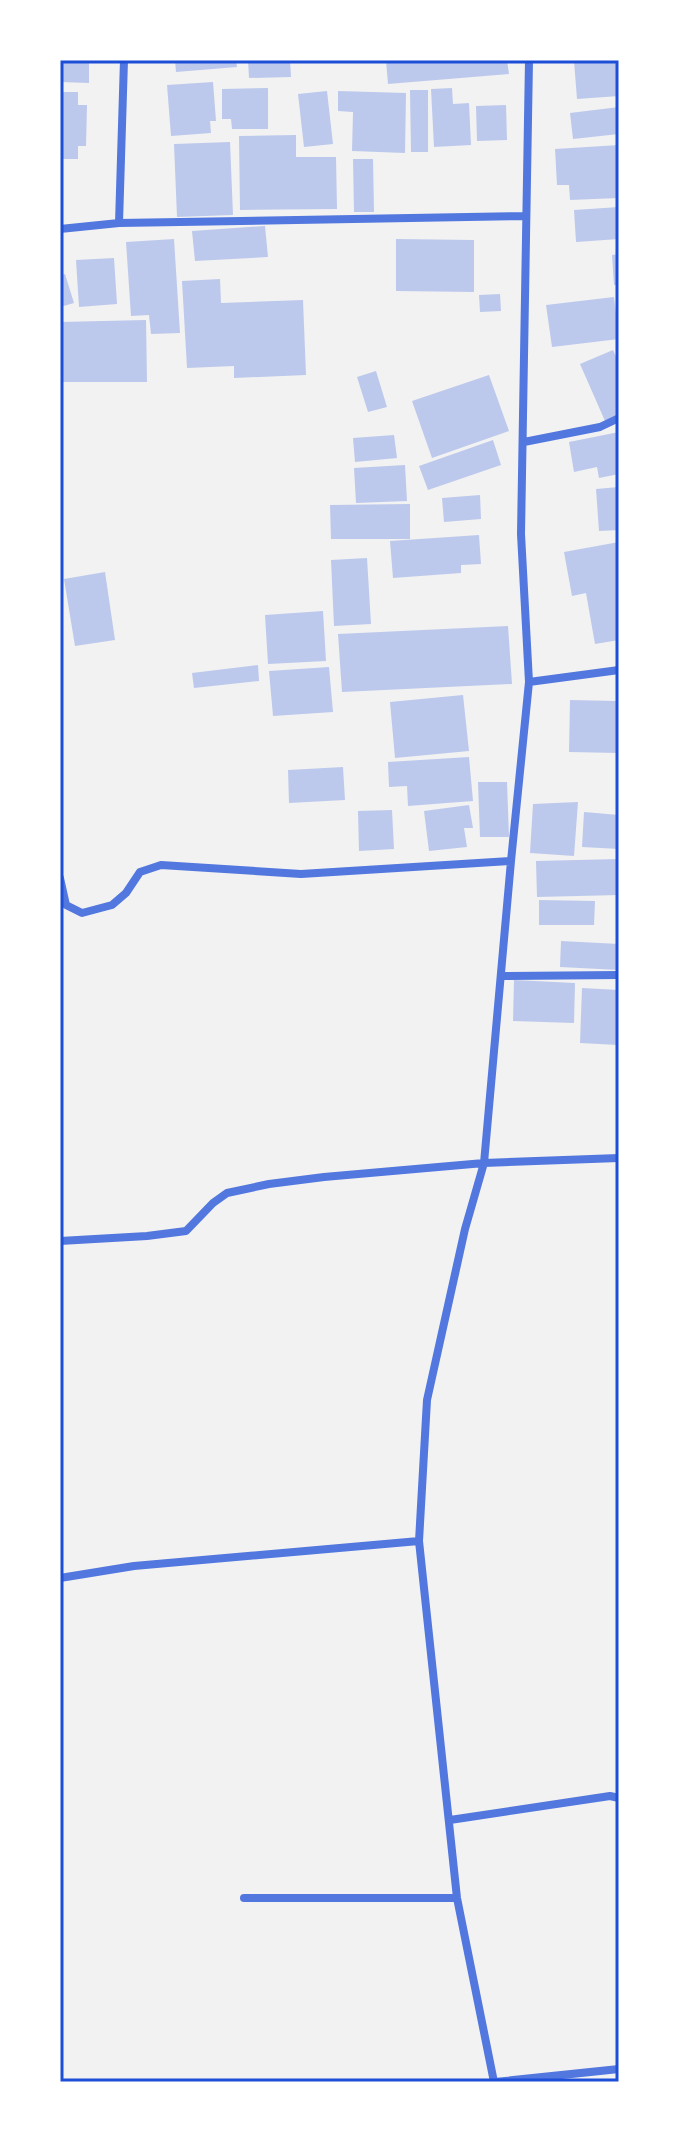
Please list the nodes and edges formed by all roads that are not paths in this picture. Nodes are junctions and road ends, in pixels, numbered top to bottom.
1 (124, 60) edge
2 (529, 60) edge
3 (525, 216) junction
4 (119, 223) junction
5 (60, 229) edge
6 (619, 418) edge
7 (524, 442) junction
8 (619, 670) edge
9 (529, 682) junction
10 (511, 861) junction
11 (60, 878) edge
12 (619, 975) edge
13 (501, 976) junction
14 (619, 1158) edge
15 (484, 1163) junction
16 (60, 1241) edge
17 (419, 1541) junction
18 (60, 1578) edge
19 (619, 1798) edge
20 (450, 1820) junction
21 (244, 1898) dead end
22 (457, 1898) junction
23 (619, 2069) edge
24 (494, 2082) edge

1 - 4 street
2 - 3 street
3 - 4 street
3 - 7 street
4 - 5 street
6 - 7 street
7 - 9 street
8 - 9 street
9 - 10 street
10 - 11 street
10 - 13 street
12 - 13 street
13 - 15 street
14 - 15 street
15 - 16 street
15 - 17 street
17 - 18 street
17 - 20 street
19 - 20 street
20 - 22 street
21 - 22 street
22 - 24 street
23 - 24 street

